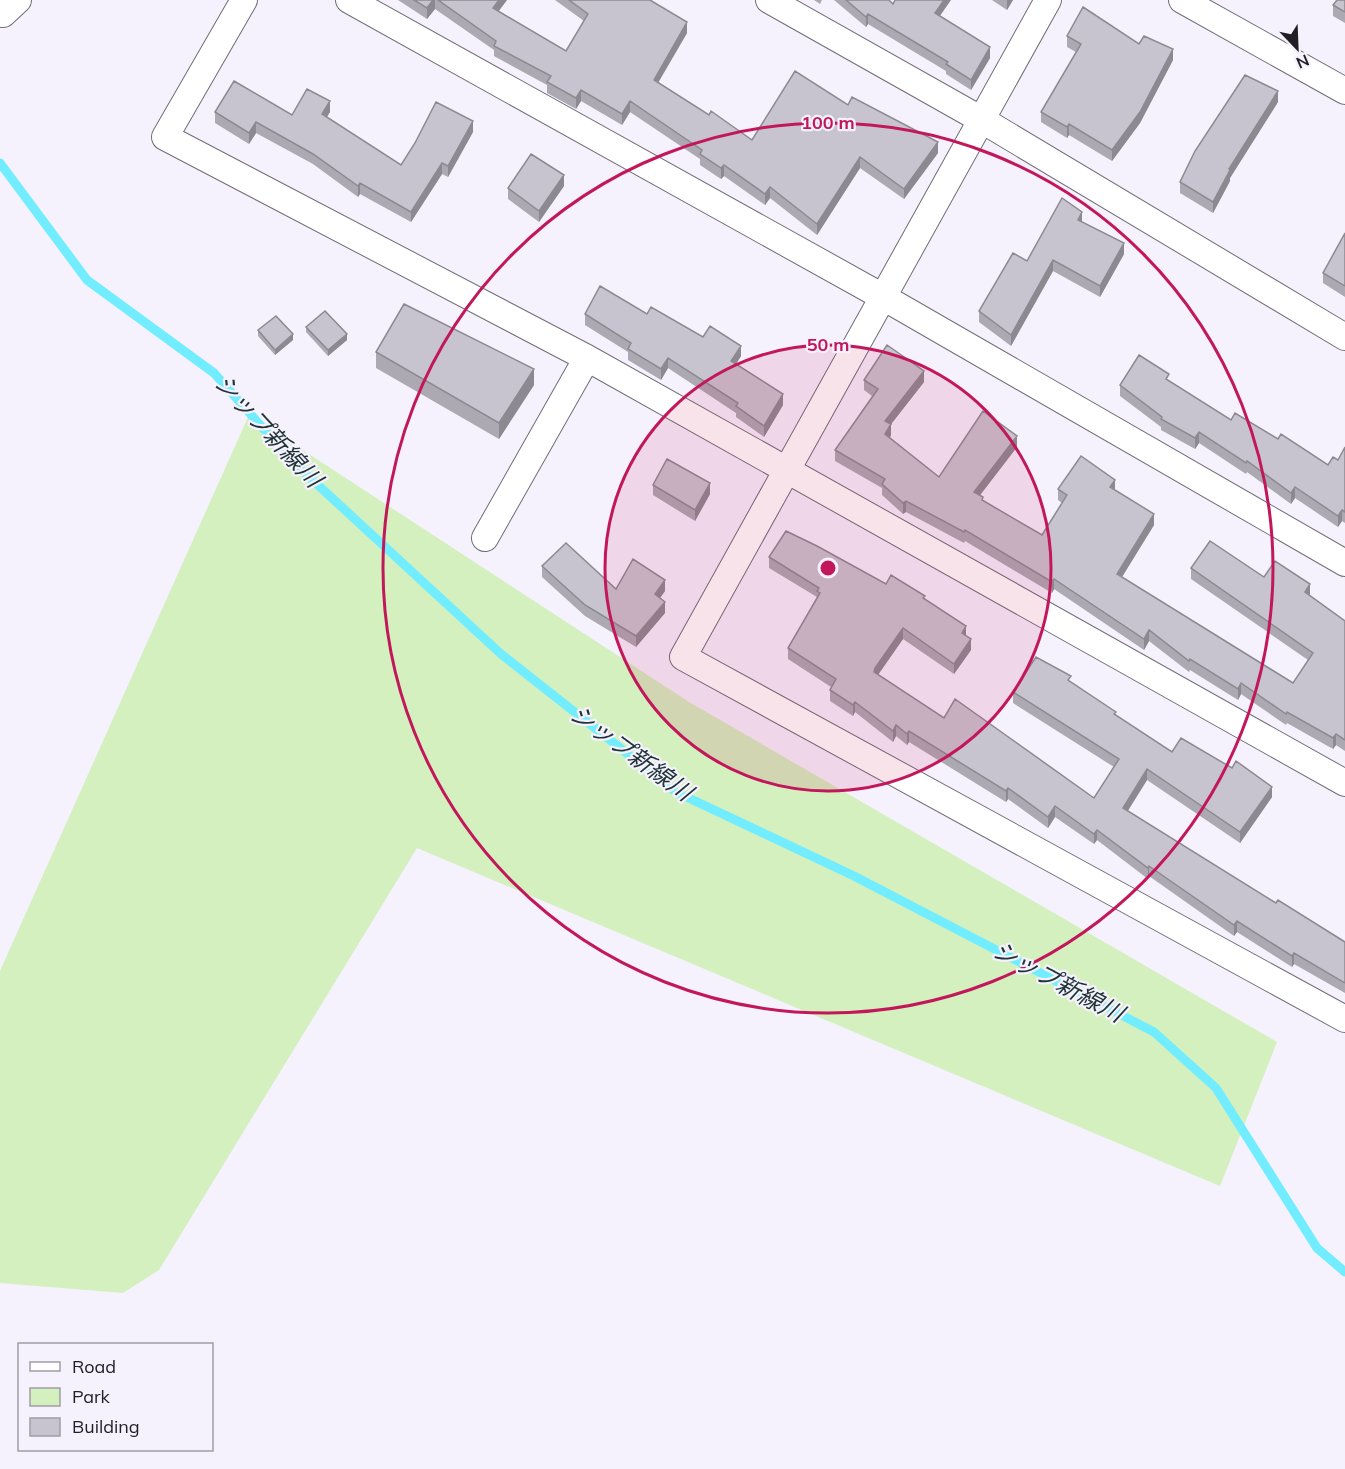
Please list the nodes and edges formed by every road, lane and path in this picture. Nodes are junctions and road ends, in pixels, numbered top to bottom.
1 (244, 0) edge
2 (349, 0) edge
3 (768, 0) edge
4 (1048, 0) edge
5 (1182, 0) edge
6 (1345, 91) edge
7 (982, 120) junction
8 (883, 297) junction
9 (1345, 337) edge
10 (587, 358) junction
11 (787, 470) junction
12 (485, 538) dead end
13 (1345, 563) edge
14 (1345, 783) edge
15 (1345, 1019) edge

1 - 10 street
2 - 8 street
3 - 7 street
4 - 7 street
5 - 6 street
7 - 8 street
7 - 9 street
8 - 11 street
8 - 13 street
10 - 11 street
10 - 12 street
11 - 14 street
11 - 15 street

